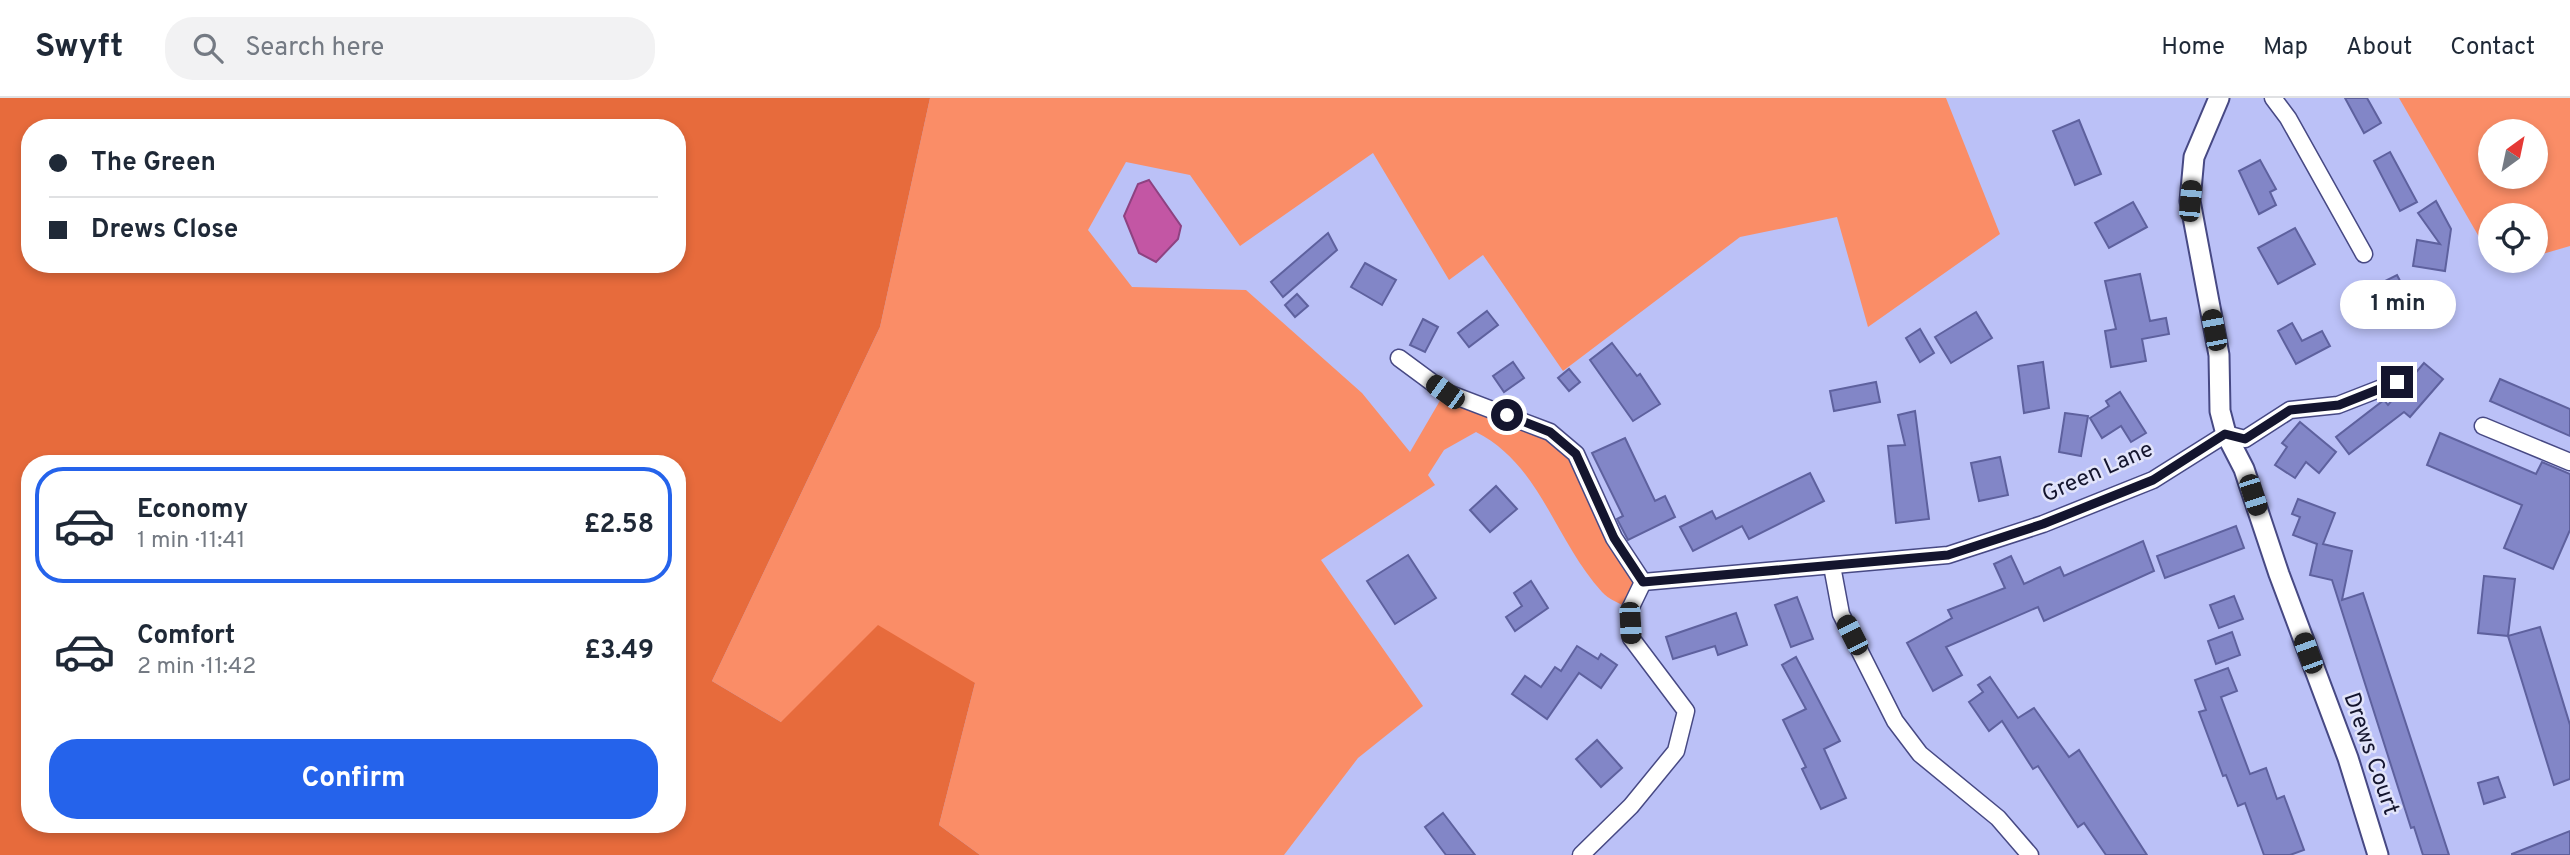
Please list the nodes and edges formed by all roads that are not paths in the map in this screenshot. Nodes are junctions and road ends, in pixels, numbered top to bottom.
1 (2219, 98) edge
2 (2273, 98) edge
3 (2364, 254) dead end
4 (1399, 358) dead end
5 (2397, 382) dead end
6 (2483, 426) dead end
7 (2225, 434) junction
8 (2570, 462) edge
9 (1832, 566) junction
10 (1643, 582) junction
11 (1581, 855) edge
12 (2030, 855) edge
13 (2378, 855) edge

1 - 7 street
2 - 3 street
4 - 10 street
5 - 7 street
6 - 8 street
7 - 9 street, Green Lane
7 - 13 street, Drews Court
9 - 10 street, Green Lane
9 - 12 street
10 - 11 street

